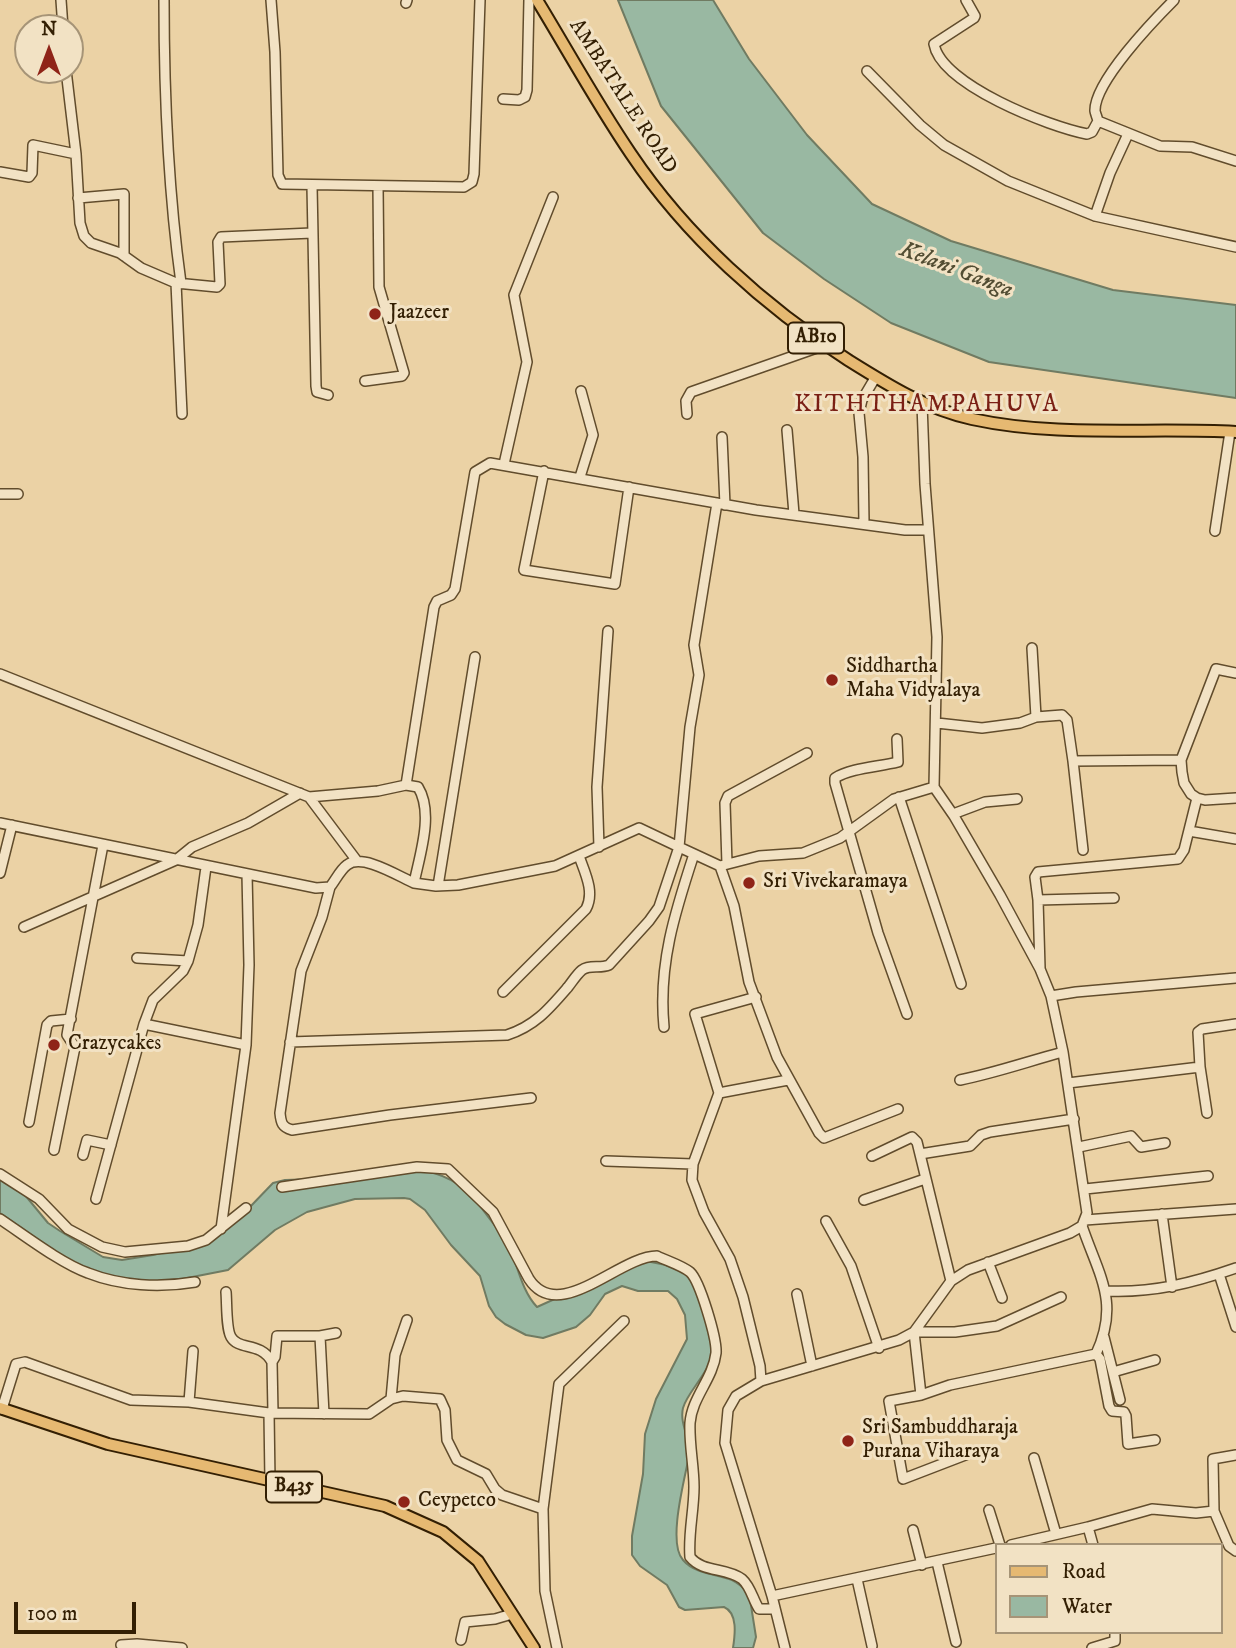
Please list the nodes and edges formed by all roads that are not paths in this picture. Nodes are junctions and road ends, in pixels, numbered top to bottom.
1 (164, 0) edge
2 (271, 0) edge
3 (480, 0) edge
4 (529, 0) edge
5 (537, 0) edge
6 (967, 0) edge
7 (1174, 0) edge
8 (867, 71) dead end
9 (68, 84) edge
10 (503, 99) dead end
11 (1098, 121) junction
12 (1128, 134) junction
13 (76, 154) junction
14 (1236, 162) edge
15 (0, 172) edge
16 (312, 186) junction
17 (378, 186) junction
18 (553, 197) dead end
19 (78, 198) junction
20 (1095, 216) junction
21 (312, 233) junction
22 (1236, 247) edge
23 (124, 256) junction
24 (178, 283) junction
25 (825, 345) junction
26 (875, 378) junction
27 (365, 381) dead end
28 (581, 391) dead end
29 (328, 395) dead end
30 (922, 404) junction
31 (182, 414) dead end
32 (687, 414) dead end
33 (788, 430) dead end
34 (1233, 432) edge
35 (722, 437) dead end
36 (504, 464) junction
37 (544, 471) junction
38 (580, 477) junction
39 (629, 487) junction
40 (0, 494) edge
41 (18, 494) dead end
42 (721, 504) junction
43 (794, 514) junction
44 (863, 523) junction
45 (928, 530) junction
46 (1215, 531) dead end
47 (608, 631) dead end
48 (1032, 648) dead end
49 (475, 657) dead end
50 (1236, 673) edge
51 (0, 674) edge
52 (1036, 717) junction
53 (937, 723) junction
54 (897, 738) dead end
55 (807, 753) dead end
56 (1181, 760) junction
57 (1073, 761) junction
58 (406, 785) junction
59 (934, 786) junction
60 (305, 795) junction
61 (899, 797) junction
62 (1197, 798) junction
63 (1236, 798) edge
64 (1017, 799) dead end
65 (953, 814) junction
66 (0, 823) edge
67 (12, 825) junction
68 (1189, 831) junction
69 (848, 833) junction
70 (1236, 839) edge
71 (103, 845) junction
72 (600, 847) junction
73 (679, 847) junction
74 (1083, 850) dead end
75 (694, 854) junction
76 (579, 856) junction
77 (176, 860) junction
78 (357, 861) junction
79 (724, 865) junction
80 (206, 867) junction
81 (0, 873) edge
82 (247, 874) junction
83 (414, 883) junction
84 (438, 886) junction
85 (330, 887) junction
86 (94, 897) junction
87 (1114, 898) dead end
88 (1038, 900) junction
89 (24, 927) dead end
90 (137, 958) dead end
91 (188, 961) junction
92 (1040, 969) junction
93 (1236, 978) edge
94 (961, 984) dead end
95 (503, 992) dead end
96 (1051, 996) junction
97 (756, 997) junction
98 (907, 1014) dead end
99 (71, 1019) junction
100 (144, 1024) junction
101 (1236, 1024) edge
102 (664, 1027) dead end
103 (290, 1042) junction
104 (246, 1045) junction
105 (1063, 1052) junction
106 (1200, 1067) junction
107 (788, 1080) junction
108 (960, 1080) dead end
109 (1068, 1083) junction
110 (719, 1093) junction
111 (531, 1098) dead end
112 (898, 1109) dead end
113 (1208, 1113) dead end
114 (1074, 1119) junction
115 (29, 1122) dead end
116 (1165, 1143) dead end
117 (111, 1145) junction
118 (1079, 1147) junction
119 (54, 1150) dead end
120 (83, 1154) dead end
121 (920, 1154) junction
122 (872, 1156) dead end
123 (606, 1161) dead end
124 (693, 1164) junction
125 (0, 1174) edge
126 (1208, 1176) dead end
127 (925, 1179) junction
128 (282, 1187) dead end
129 (1085, 1189) junction
130 (96, 1199) dead end
131 (864, 1200) dead end
132 (246, 1208) dead end
133 (1236, 1209) edge
134 (1163, 1214) junction
135 (0, 1219) edge
136 (827, 1221) dead end
137 (1083, 1223) junction
138 (221, 1229) junction
139 (988, 1262) junction
140 (1236, 1268) edge
141 (1219, 1274) junction
142 (951, 1281) junction
143 (195, 1283) dead end
144 (1172, 1287) junction
145 (1107, 1291) junction
146 (226, 1292) dead end
147 (797, 1294) dead end
148 (1061, 1297) dead end
149 (1002, 1298) dead end
150 (407, 1320) dead end
151 (624, 1321) dead end
152 (1236, 1327) edge
153 (914, 1332) junction
154 (336, 1333) dead end
155 (320, 1336) junction
156 (1104, 1337) junction
157 (879, 1348) junction
158 (193, 1351) dead end
159 (1096, 1354) junction
160 (1155, 1360) dead end
161 (272, 1362) junction
162 (812, 1366) junction
163 (1113, 1372) junction
164 (761, 1381) junction
165 (921, 1395) junction
166 (391, 1399) junction
167 (1120, 1399) dead end
168 (189, 1402) junction
169 (1, 1408) edge
170 (271, 1413) junction
171 (324, 1414) junction
172 (1155, 1440) dead end
173 (968, 1454) dead end
174 (1236, 1455) edge
175 (1034, 1458) dead end
176 (270, 1482) junction
177 (543, 1508) junction
178 (989, 1510) dead end
179 (1214, 1511) junction
180 (1088, 1527) junction
181 (913, 1530) dead end
182 (1056, 1534) junction
183 (997, 1543) edge
184 (1018, 1543) edge
185 (1092, 1543) edge
186 (995, 1547) edge
187 (1236, 1551) edge
188 (937, 1562) junction
189 (922, 1565) junction
190 (857, 1579) junction
191 (772, 1595) junction
192 (775, 1609) junction
193 (512, 1614) junction
194 (1115, 1634) edge
195 (461, 1640) dead end
196 (956, 1642) dead end
197 (121, 1645) dead end
198 (872, 1646) dead end
199 (181, 1648) edge
200 (534, 1648) edge
201 (557, 1648) edge
202 (785, 1648) edge
203 (1091, 1648) edge

1 - 24 street
2 - 16 street
3 - 17 street
4 - 10 street
5 - 25 main road, AMBATALE ROAD / AB10
6 - 11 street
7 - 11 street
8 - 20 street
9 - 13 street
11 - 12 street
12 - 14 street
12 - 20 street
13 - 15 street
13 - 19 street
16 - 17 street
16 - 21 street
17 - 27 street
18 - 36 street
19 - 23 street
19 - 23 street
20 - 22 street
21 - 24 street
21 - 29 street
23 - 24 street
24 - 31 street
25 - 26 main road, AMBATALE ROAD / AB10
25 - 32 street
26 - 30 main road, AMBATALE ROAD / AB10
26 - 44 street
28 - 38 street
30 - 34 main road, AMBATALE ROAD / AB10
30 - 45 street
33 - 43 street
34 - 46 street
35 - 42 street
36 - 37 street
36 - 58 street
37 - 38 street
37 - 39 street
38 - 39 street
39 - 42 street
40 - 41 street
42 - 43 street
42 - 73 street
43 - 44 street
44 - 45 street
45 - 53 street
47 - 72 street
48 - 52 street
49 - 84 street
50 - 56 street
51 - 60 street
52 - 53 street
52 - 57 street
53 - 59 street
54 - 69 street
55 - 79 street
56 - 57 street
56 - 62 street
57 - 74 street
58 - 60 street
58 - 83 street
59 - 61 street
59 - 65 street
60 - 77 street
60 - 78 street
61 - 69 street
61 - 94 street
62 - 63 street
62 - 68 street
64 - 65 street
65 - 92 street
66 - 67 street
67 - 71 street
67 - 81 street
68 - 70 street
68 - 88 street
69 - 79 street
69 - 98 street
71 - 77 street
71 - 86 street
72 - 73 street
72 - 76 street
73 - 75 street
73 - 103 street
75 - 79 street
75 - 102 street
76 - 84 street
76 - 95 street
77 - 80 street
77 - 86 street
78 - 83 street
78 - 85 street
79 - 97 street
80 - 82 street
80 - 91 street
82 - 85 street
82 - 104 street
83 - 84 street
85 - 103 street
86 - 89 street
86 - 99 street
87 - 88 street
88 - 92 street
90 - 91 street
91 - 100 street
92 - 96 street
93 - 96 street
96 - 105 street
97 - 107 street
97 - 110 street
99 - 115 street
99 - 119 street
100 - 104 street
100 - 117 street
101 - 106 street
103 - 111 street
104 - 138 street
105 - 108 street
105 - 109 street
106 - 109 street
106 - 113 street
107 - 110 street
107 - 112 street
109 - 114 street
110 - 124 street
114 - 118 street
114 - 121 street
116 - 118 street
117 - 120 street
117 - 130 street
118 - 129 street
121 - 122 street
121 - 127 street
123 - 124 street
124 - 164 street
125 - 138 street
126 - 129 street
127 - 131 street
127 - 142 street
128 - 192 street
129 - 137 street
132 - 138 street
133 - 134 street
134 - 137 street
134 - 144 street
135 - 143 street
136 - 157 street
137 - 139 street
137 - 145 street
139 - 142 street
139 - 149 street
140 - 141 street
141 - 144 street
141 - 152 street
142 - 153 street
144 - 145 street
145 - 156 street
146 - 161 street
147 - 162 street
148 - 153 street
150 - 166 street
151 - 177 street
153 - 157 street
153 - 165 street
154 - 155 street
155 - 161 street
155 - 171 street
156 - 159 street
156 - 163 street
157 - 162 street
158 - 168 street
159 - 165 street
159 - 172 street
160 - 163 street
161 - 170 street
162 - 164 street
163 - 167 street
164 - 191 street
165 - 173 street
166 - 171 street
166 - 177 street
168 - 169 street
168 - 170 street
169 - 176 main road, B435
170 - 171 street
170 - 176 street
174 - 179 street
175 - 182 street
176 - 193 main road, B435
177 - 201 street
178 - 183 street
179 - 180 street
179 - 187 street
180 - 182 street
180 - 185 street
181 - 189 street
182 - 184 street
186 - 188 street
188 - 189 street
188 - 196 street
189 - 190 street
190 - 191 street
190 - 198 street
191 - 192 street
192 - 202 street
193 - 195 street
193 - 200 main road, B435
194 - 203 street
197 - 199 street

